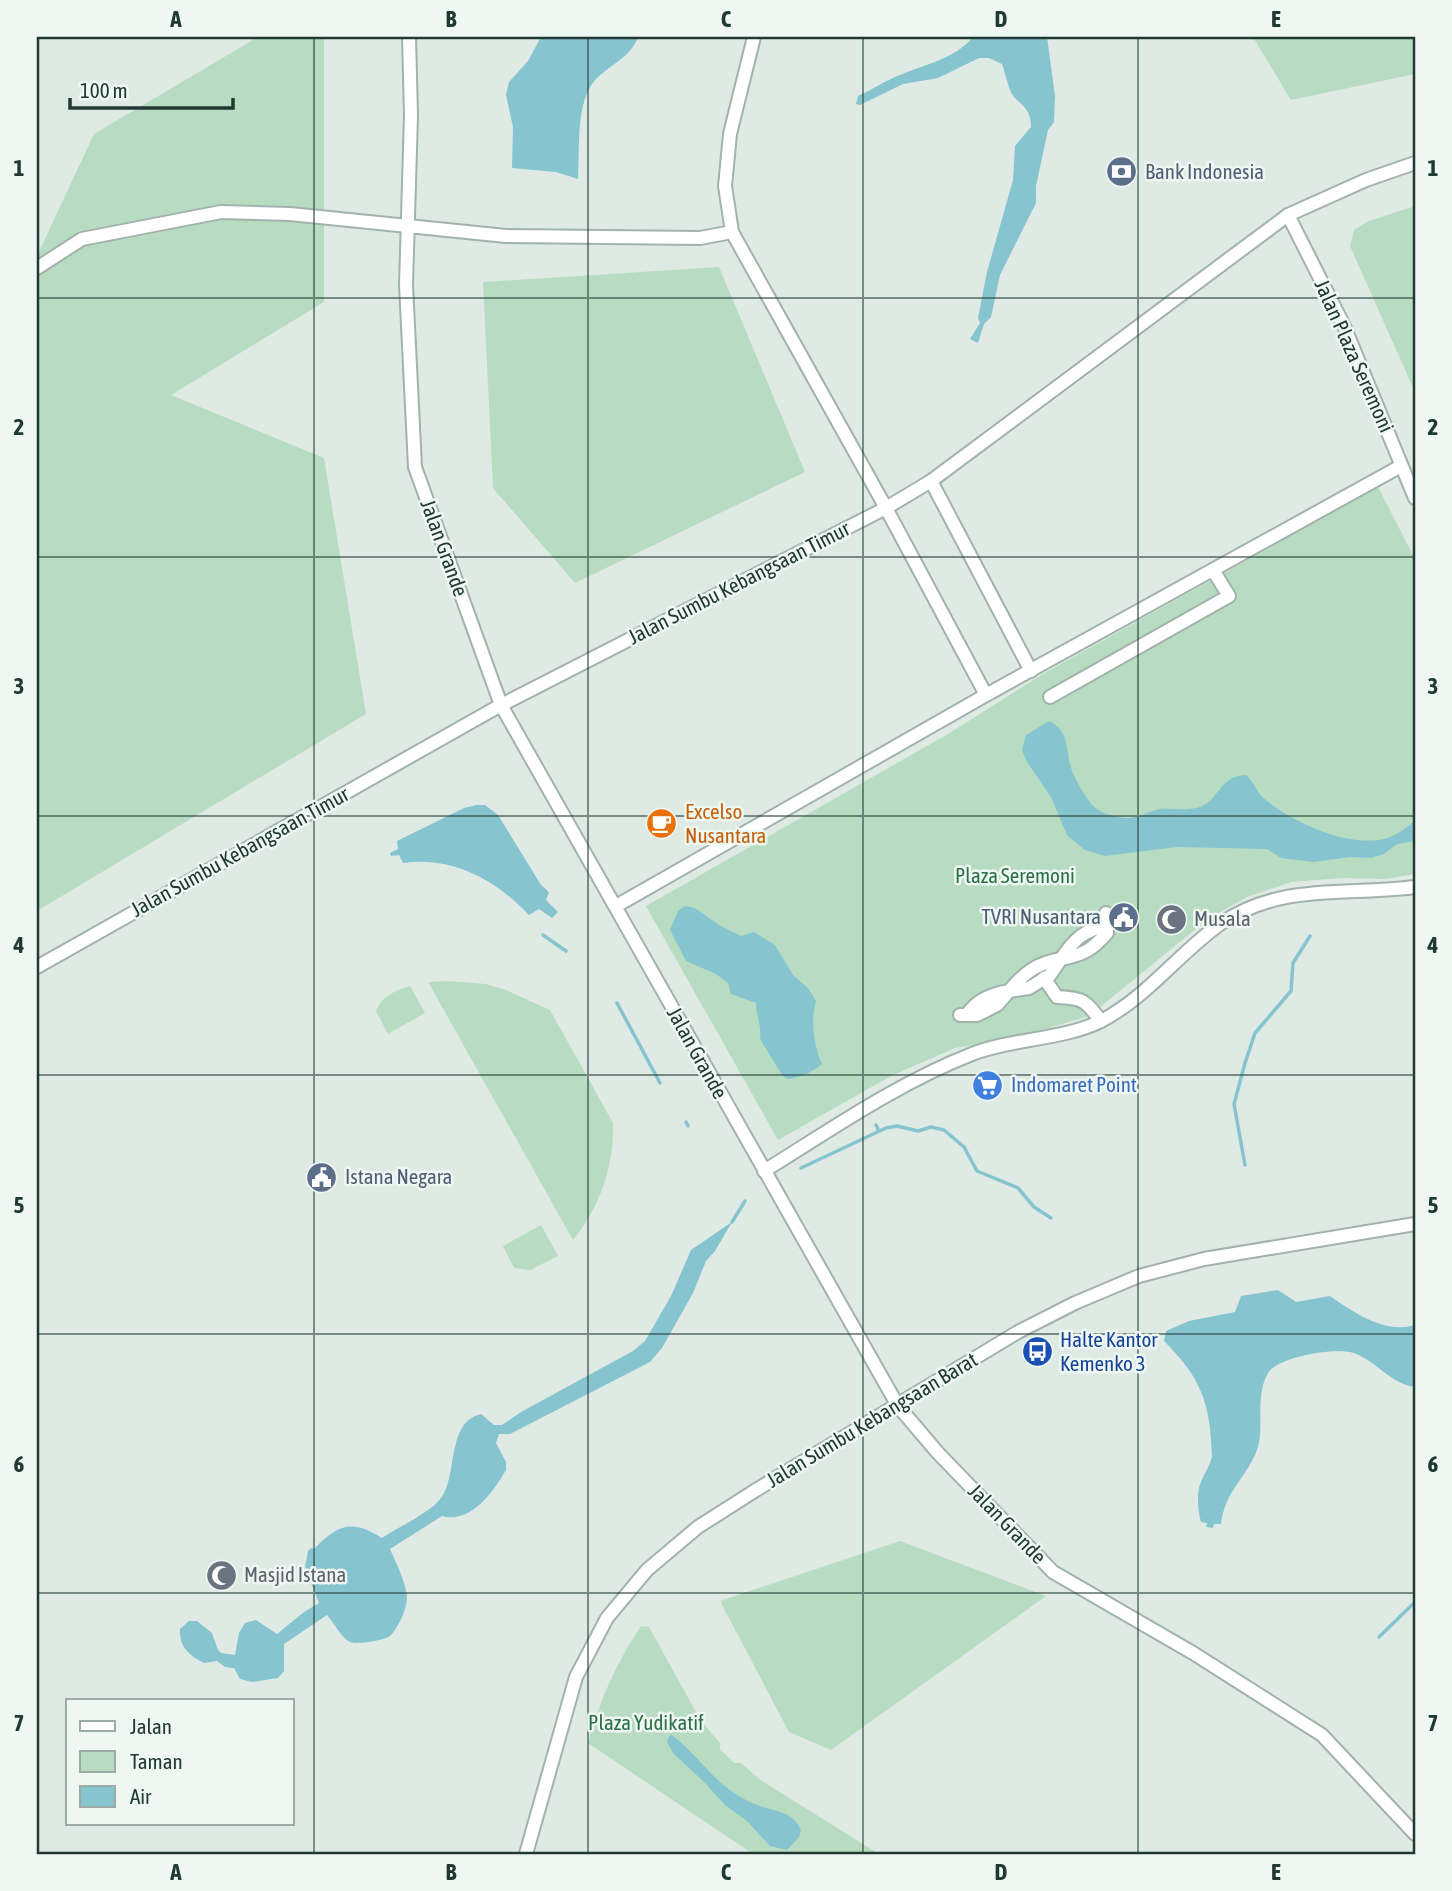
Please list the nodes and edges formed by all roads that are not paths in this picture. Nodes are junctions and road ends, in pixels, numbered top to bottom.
1 (409, 37) edge
2 (754, 37) edge
3 (1415, 163) edge
4 (1288, 215) junction
5 (408, 226) junction
6 (732, 232) junction
7 (37, 268) edge
8 (1401, 466) junction
9 (931, 481) junction
10 (1415, 498) edge
11 (886, 508) junction
12 (1213, 570) junction
13 (1031, 671) junction
14 (986, 695) junction
15 (1050, 697) dead end
16 (501, 705) junction
17 (1415, 887) edge
18 (616, 906) junction
19 (1107, 919) dead end
20 (1061, 959) junction
21 (37, 967) edge
22 (1044, 978) junction
23 (1009, 991) junction
24 (964, 1015) dead end
25 (1101, 1021) junction
26 (764, 1171) junction
27 (1415, 1224) edge
28 (898, 1406) junction
29 (1415, 1834) edge
30 (526, 1854) edge

1 - 5 street, Jalan Grande
2 - 6 street
3 - 4 street, Jalan Sumbu Kebangsaan Timur
4 - 8 street, Jalan Plaza Seremoni
4 - 9 street, Jalan Sumbu Kebangsaan Timur
5 - 6 street
5 - 7 street
5 - 16 street, Jalan Grande
6 - 11 street
8 - 10 street, Jalan Plaza Seremoni
8 - 12 street
9 - 11 street, Jalan Sumbu Kebangsaan Timur
9 - 13 street
11 - 14 street
11 - 16 street, Jalan Sumbu Kebangsaan Timur
12 - 13 street
12 - 15 street
13 - 14 street
14 - 18 street
16 - 18 street, Jalan Grande
16 - 21 street, Jalan Sumbu Kebangsaan Timur
17 - 25 street
18 - 26 street, Jalan Grande
19 - 20 street
20 - 22 street
20 - 23 street
22 - 23 street
22 - 25 street
23 - 24 street
25 - 26 street
26 - 28 street, Jalan Grande
27 - 28 street, Jalan Sumbu Kebangsaan Barat
28 - 29 street, Jalan Grande
28 - 30 street, Jalan Sumbu Kebangsaan Barat

